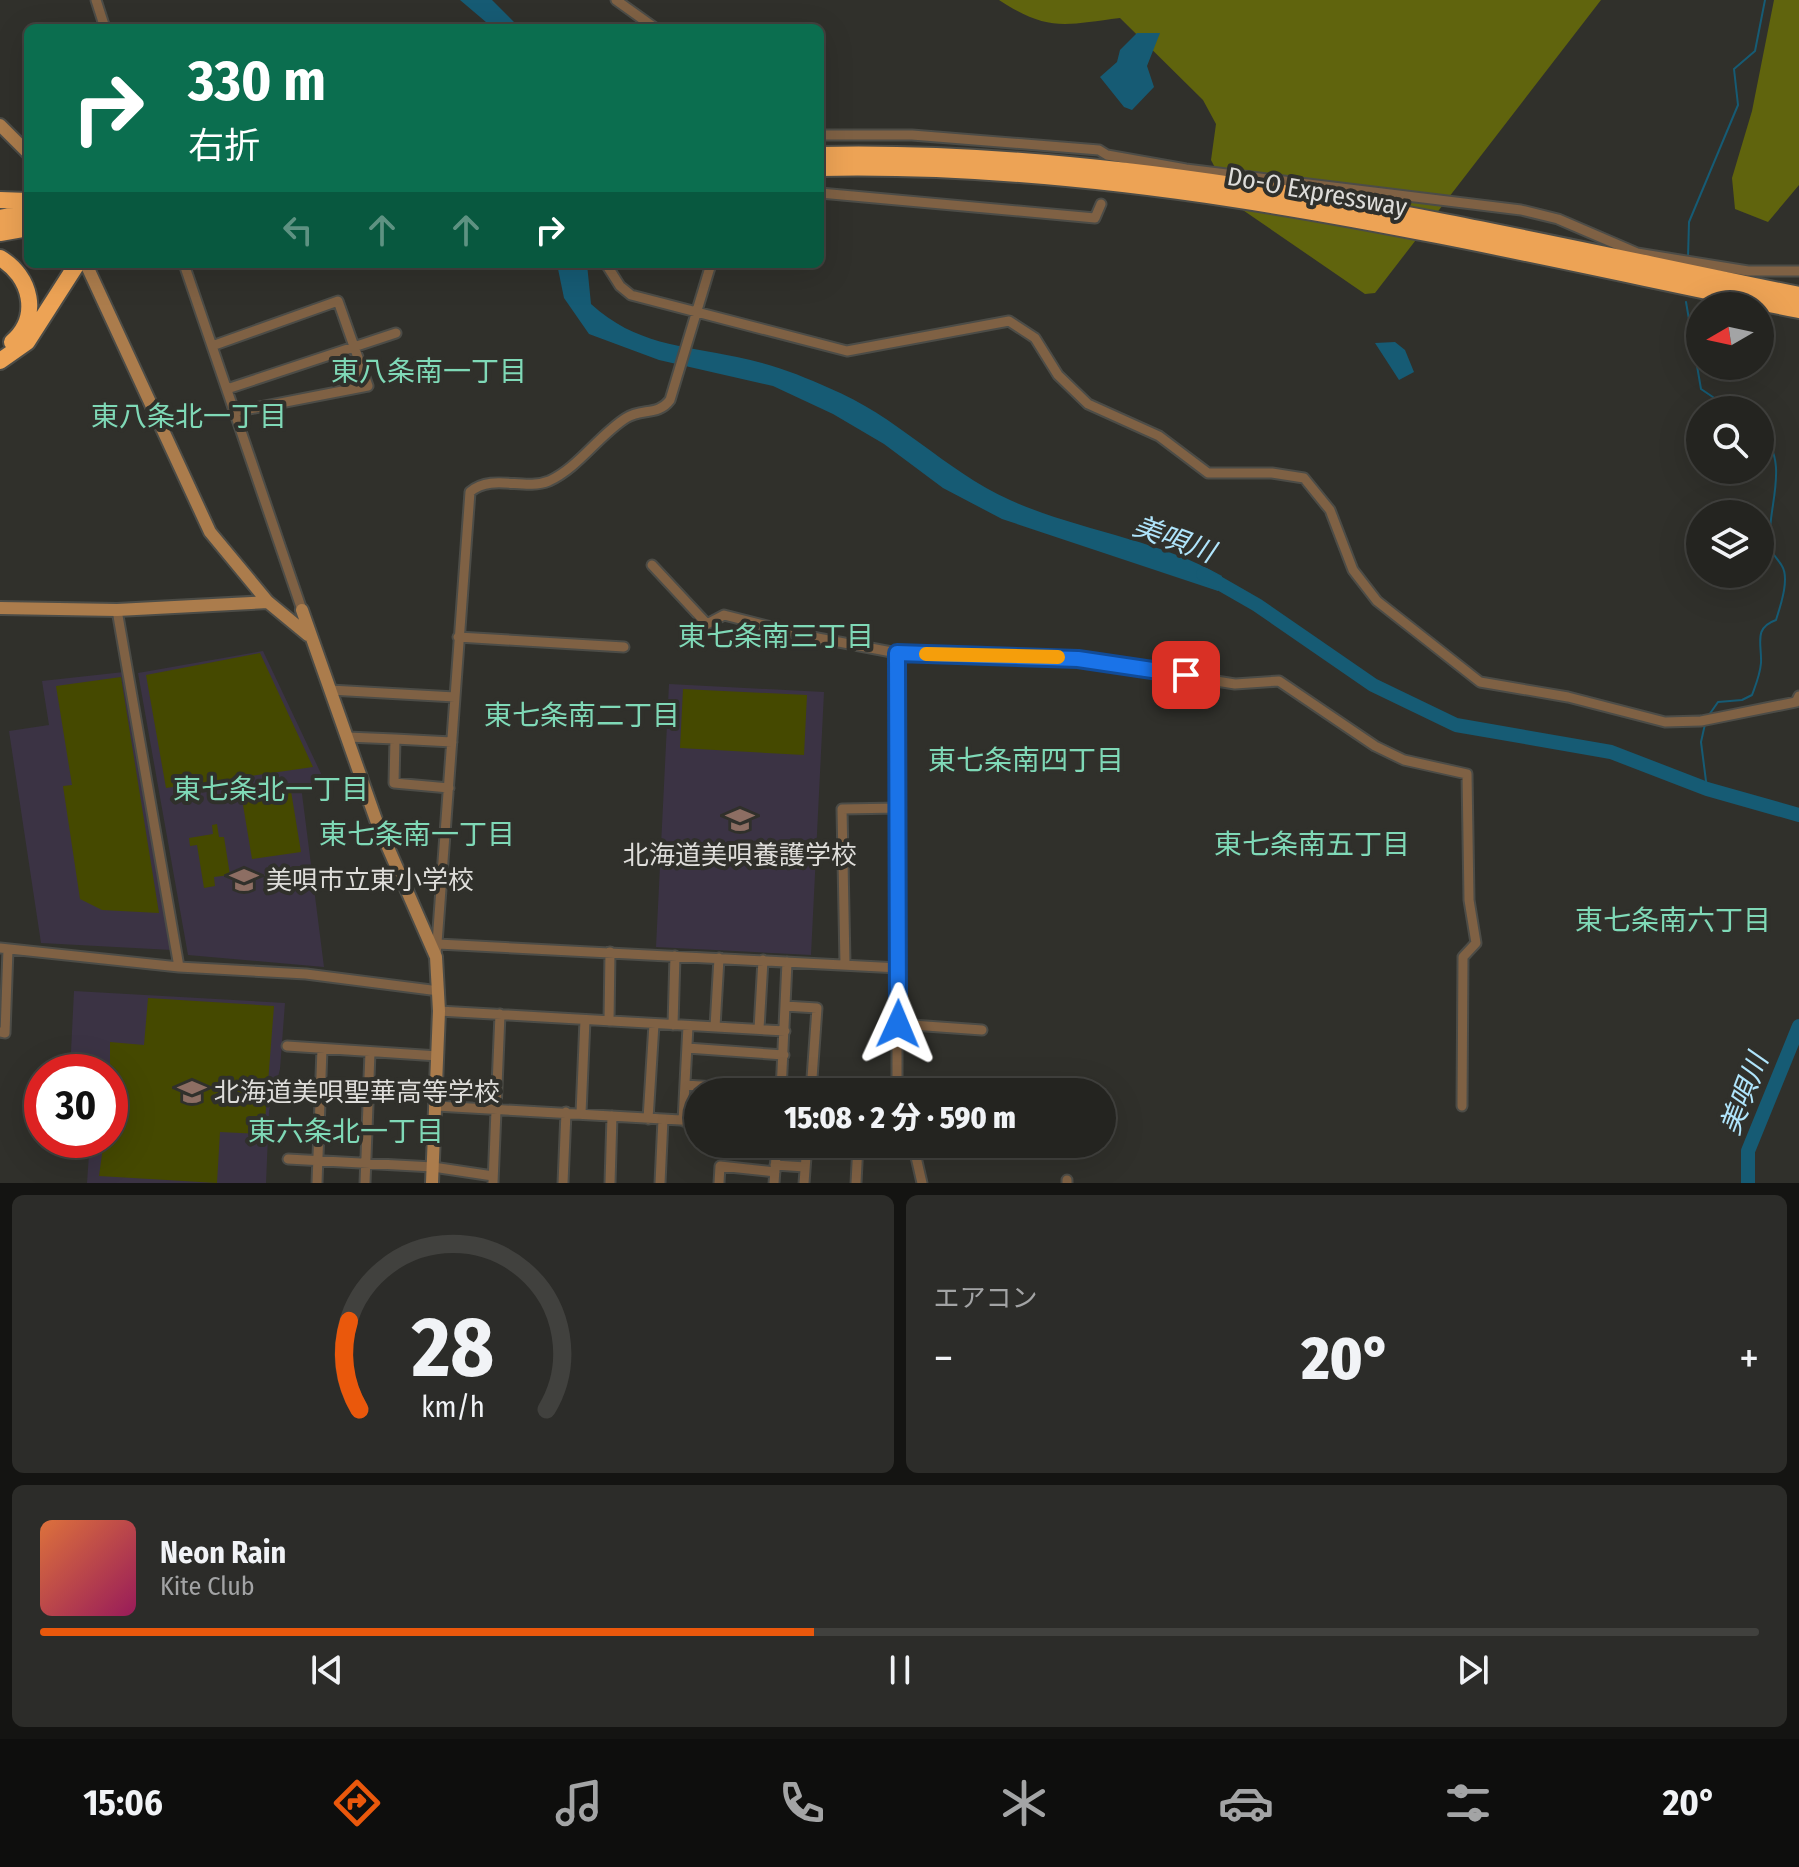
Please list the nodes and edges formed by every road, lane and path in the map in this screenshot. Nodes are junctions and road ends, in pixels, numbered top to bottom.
1 (96, 0) edge
2 (616, 0) edge
3 (104, 24) edge
4 (649, 24) edge
5 (0, 125) edge
6 (824, 135) edge
7 (24, 149) edge
8 (824, 155) edge
9 (824, 168) edge
10 (824, 193) edge
11 (0, 200) edge
12 (24, 201) edge
13 (1101, 204) dead end
14 (24, 214) edge
15 (0, 218) edge
16 (24, 229) edge
17 (0, 233) edge
18 (0, 258) edge
19 (77, 268) edge
20 (79, 268) edge
21 (185, 268) edge
22 (609, 268) edge
23 (710, 268) edge
24 (1799, 271) edge
25 (1799, 295) edge
26 (1799, 310) edge
27 (698, 314) junction
28 (396, 333) dead end
29 (212, 346) junction
30 (354, 347) junction
31 (0, 349) edge
32 (0, 361) edge
33 (227, 389) junction
34 (234, 412) junction
35 (652, 565) dead end
36 (268, 602) junction
37 (0, 608) edge
38 (117, 610) junction
39 (302, 610) joint
40 (308, 635) junction
41 (458, 637) junction
42 (624, 647) dead end
43 (897, 653) junction
44 (330, 690) junction
45 (1799, 696) edge
46 (455, 697) junction
47 (347, 737) junction
48 (395, 739) junction
49 (452, 742) junction
50 (449, 788) junction
51 (899, 808) junction
52 (4, 948) edge
53 (437, 950) junction
54 (610, 952) junction
55 (675, 956) junction
56 (719, 958) junction
57 (763, 960) junction
58 (787, 962) junction
59 (845, 964) junction
60 (179, 967) junction
61 (899, 968) junction
62 (439, 991) junction
63 (785, 1006) junction
64 (439, 1011) junction
65 (500, 1014) junction
66 (585, 1020) junction
67 (609, 1021) junction
68 (654, 1024) junction
69 (898, 1024) junction
70 (673, 1025) junction
71 (688, 1026) junction
72 (715, 1027) junction
73 (759, 1029) junction
74 (982, 1030) dead end
75 (785, 1031) junction
76 (0, 1032) edge
77 (287, 1046) dead end
78 (687, 1048) junction
79 (322, 1049) junction
80 (370, 1052) junction
81 (784, 1055) junction
82 (438, 1056) junction
83 (685, 1078) edge
84 (782, 1078) edge
85 (812, 1078) edge
86 (897, 1078) edge
87 (684, 1103) edge
88 (436, 1106) junction
89 (1462, 1106) dead end
90 (496, 1109) junction
91 (566, 1112) junction
92 (581, 1113) junction
93 (612, 1116) junction
94 (648, 1119) junction
95 (663, 1119) junction
96 (683, 1121) joint
97 (806, 1158) edge
98 (857, 1158) edge
99 (916, 1158) edge
100 (288, 1159) dead end
101 (319, 1160) junction
102 (366, 1163) junction
103 (433, 1167) junction
104 (805, 1167) junction
105 (775, 1173) edge
106 (493, 1179) edge
107 (317, 1183) edge
108 (365, 1183) edge
109 (432, 1183) edge
110 (563, 1183) edge
111 (610, 1183) edge
112 (660, 1183) edge
113 (719, 1183) edge
114 (804, 1183) edge
115 (856, 1183) edge
116 (922, 1183) edge

1 - 3 street
2 - 4 street
5 - 7 street
6 - 24 street
8 - 25 highway, Do-O Expressway
9 - 26 highway, Do-O Expressway
10 - 13 street
11 - 12 highway
14 - 15 highway
16 - 17 highway
18 - 31 highway
19 - 32 highway
20 - 36 street
21 - 29 street
22 - 27 street
23 - 27 street
27 - 41 street
27 - 45 street
28 - 30 street
29 - 30 street
29 - 33 street
30 - 33 street
30 - 34 street
33 - 34 street
34 - 39 street
35 - 43 street
36 - 38 street
36 - 40 street
37 - 38 street
38 - 60 street
39 - 40 street
40 - 44 street
41 - 42 street
41 - 46 street
43 - 51 street
43 - 89 street
44 - 46 street
44 - 47 street
46 - 49 street
47 - 48 street
47 - 53 street
48 - 49 street
48 - 50 street
49 - 50 street
50 - 53 street
51 - 59 street
51 - 61 street
52 - 60 street
52 - 76 street
53 - 54 street
53 - 62 street
54 - 55 street
54 - 67 street
55 - 56 street
55 - 70 street
56 - 57 street
56 - 72 street
57 - 58 street
57 - 73 street
58 - 59 street
58 - 63 street
59 - 61 street
60 - 62 street
61 - 69 street
62 - 64 street
63 - 75 street
63 - 85 street
64 - 65 street
64 - 82 street
65 - 66 street
65 - 90 street
66 - 67 street
66 - 92 street
67 - 68 street
68 - 70 street
68 - 94 street
69 - 74 street
69 - 86 street
70 - 71 street
71 - 72 street
71 - 78 street
72 - 73 street
73 - 75 street
75 - 81 street
77 - 79 street
78 - 81 street
78 - 83 street
79 - 80 street
79 - 101 street
80 - 82 street
80 - 102 street
81 - 84 street
82 - 88 street
87 - 96 street
88 - 90 street
88 - 103 street
90 - 91 street
90 - 106 street
91 - 92 street
91 - 110 street
92 - 93 street
93 - 94 street
93 - 111 street
94 - 95 street
95 - 96 street
95 - 112 street
97 - 104 street
98 - 115 street
99 - 116 street
100 - 101 street
101 - 102 street
101 - 107 street
102 - 103 street
102 - 108 street
103 - 106 street
103 - 109 street
104 - 105 street
104 - 114 street
105 - 113 street

